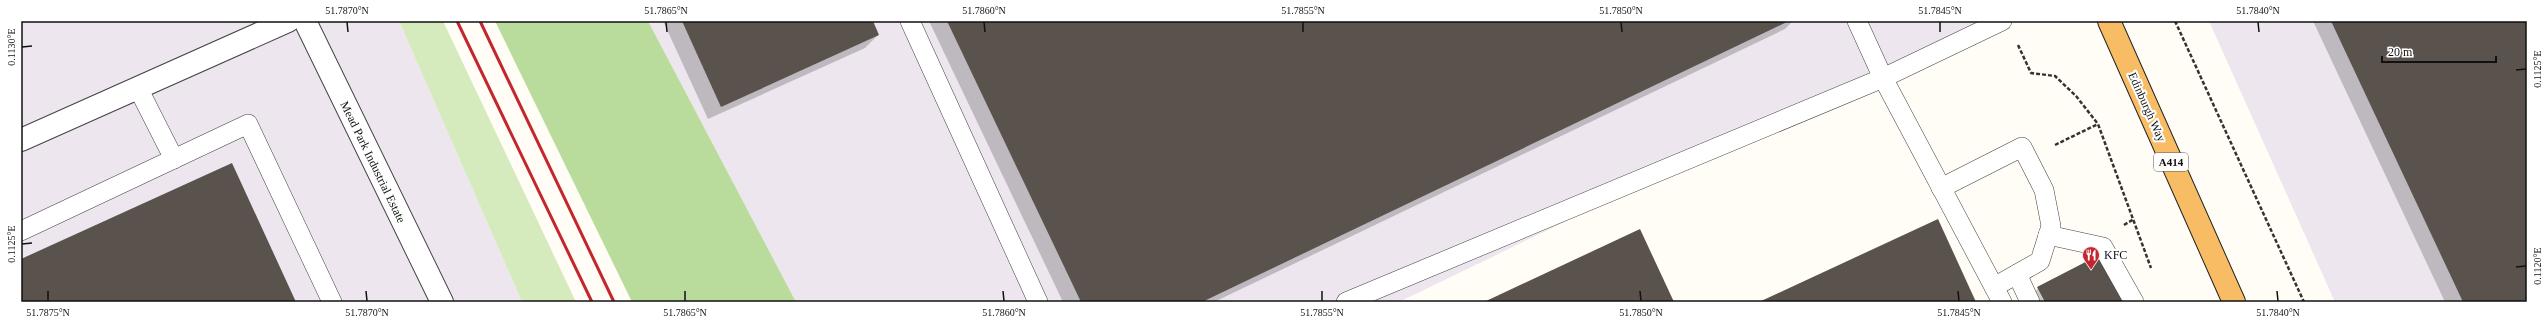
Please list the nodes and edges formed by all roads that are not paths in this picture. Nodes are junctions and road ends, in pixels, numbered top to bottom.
1 (288, 21) edge
2 (305, 21) edge
3 (910, 21) edge
4 (1857, 21) edge
5 (2002, 21) edge
6 (2108, 21) edge
7 (1883, 78) junction
8 (138, 88) junction
9 (21, 140) edge
10 (174, 159) junction
11 (1941, 188) junction
12 (21, 231) edge
13 (2048, 235) junction
14 (2016, 274) junction
15 (1998, 295) edge
16 (332, 302) edge
17 (442, 302) edge
18 (1038, 302) edge
19 (1346, 302) edge
20 (2030, 302) edge
21 (2134, 302) edge
22 (2234, 302) edge

1 - 8 street
2 - 17 street, Mead Park Industrial Estate
3 - 18 lane
4 - 7 lane
5 - 7 lane
6 - 22 highway, Edinburgh Way / A414
7 - 11 lane
7 - 19 lane
8 - 9 street
8 - 10 lane
10 - 12 lane
10 - 16 lane
11 - 13 lane
11 - 15 lane
13 - 14 lane
13 - 21 lane
14 - 15 lane
14 - 20 lane

